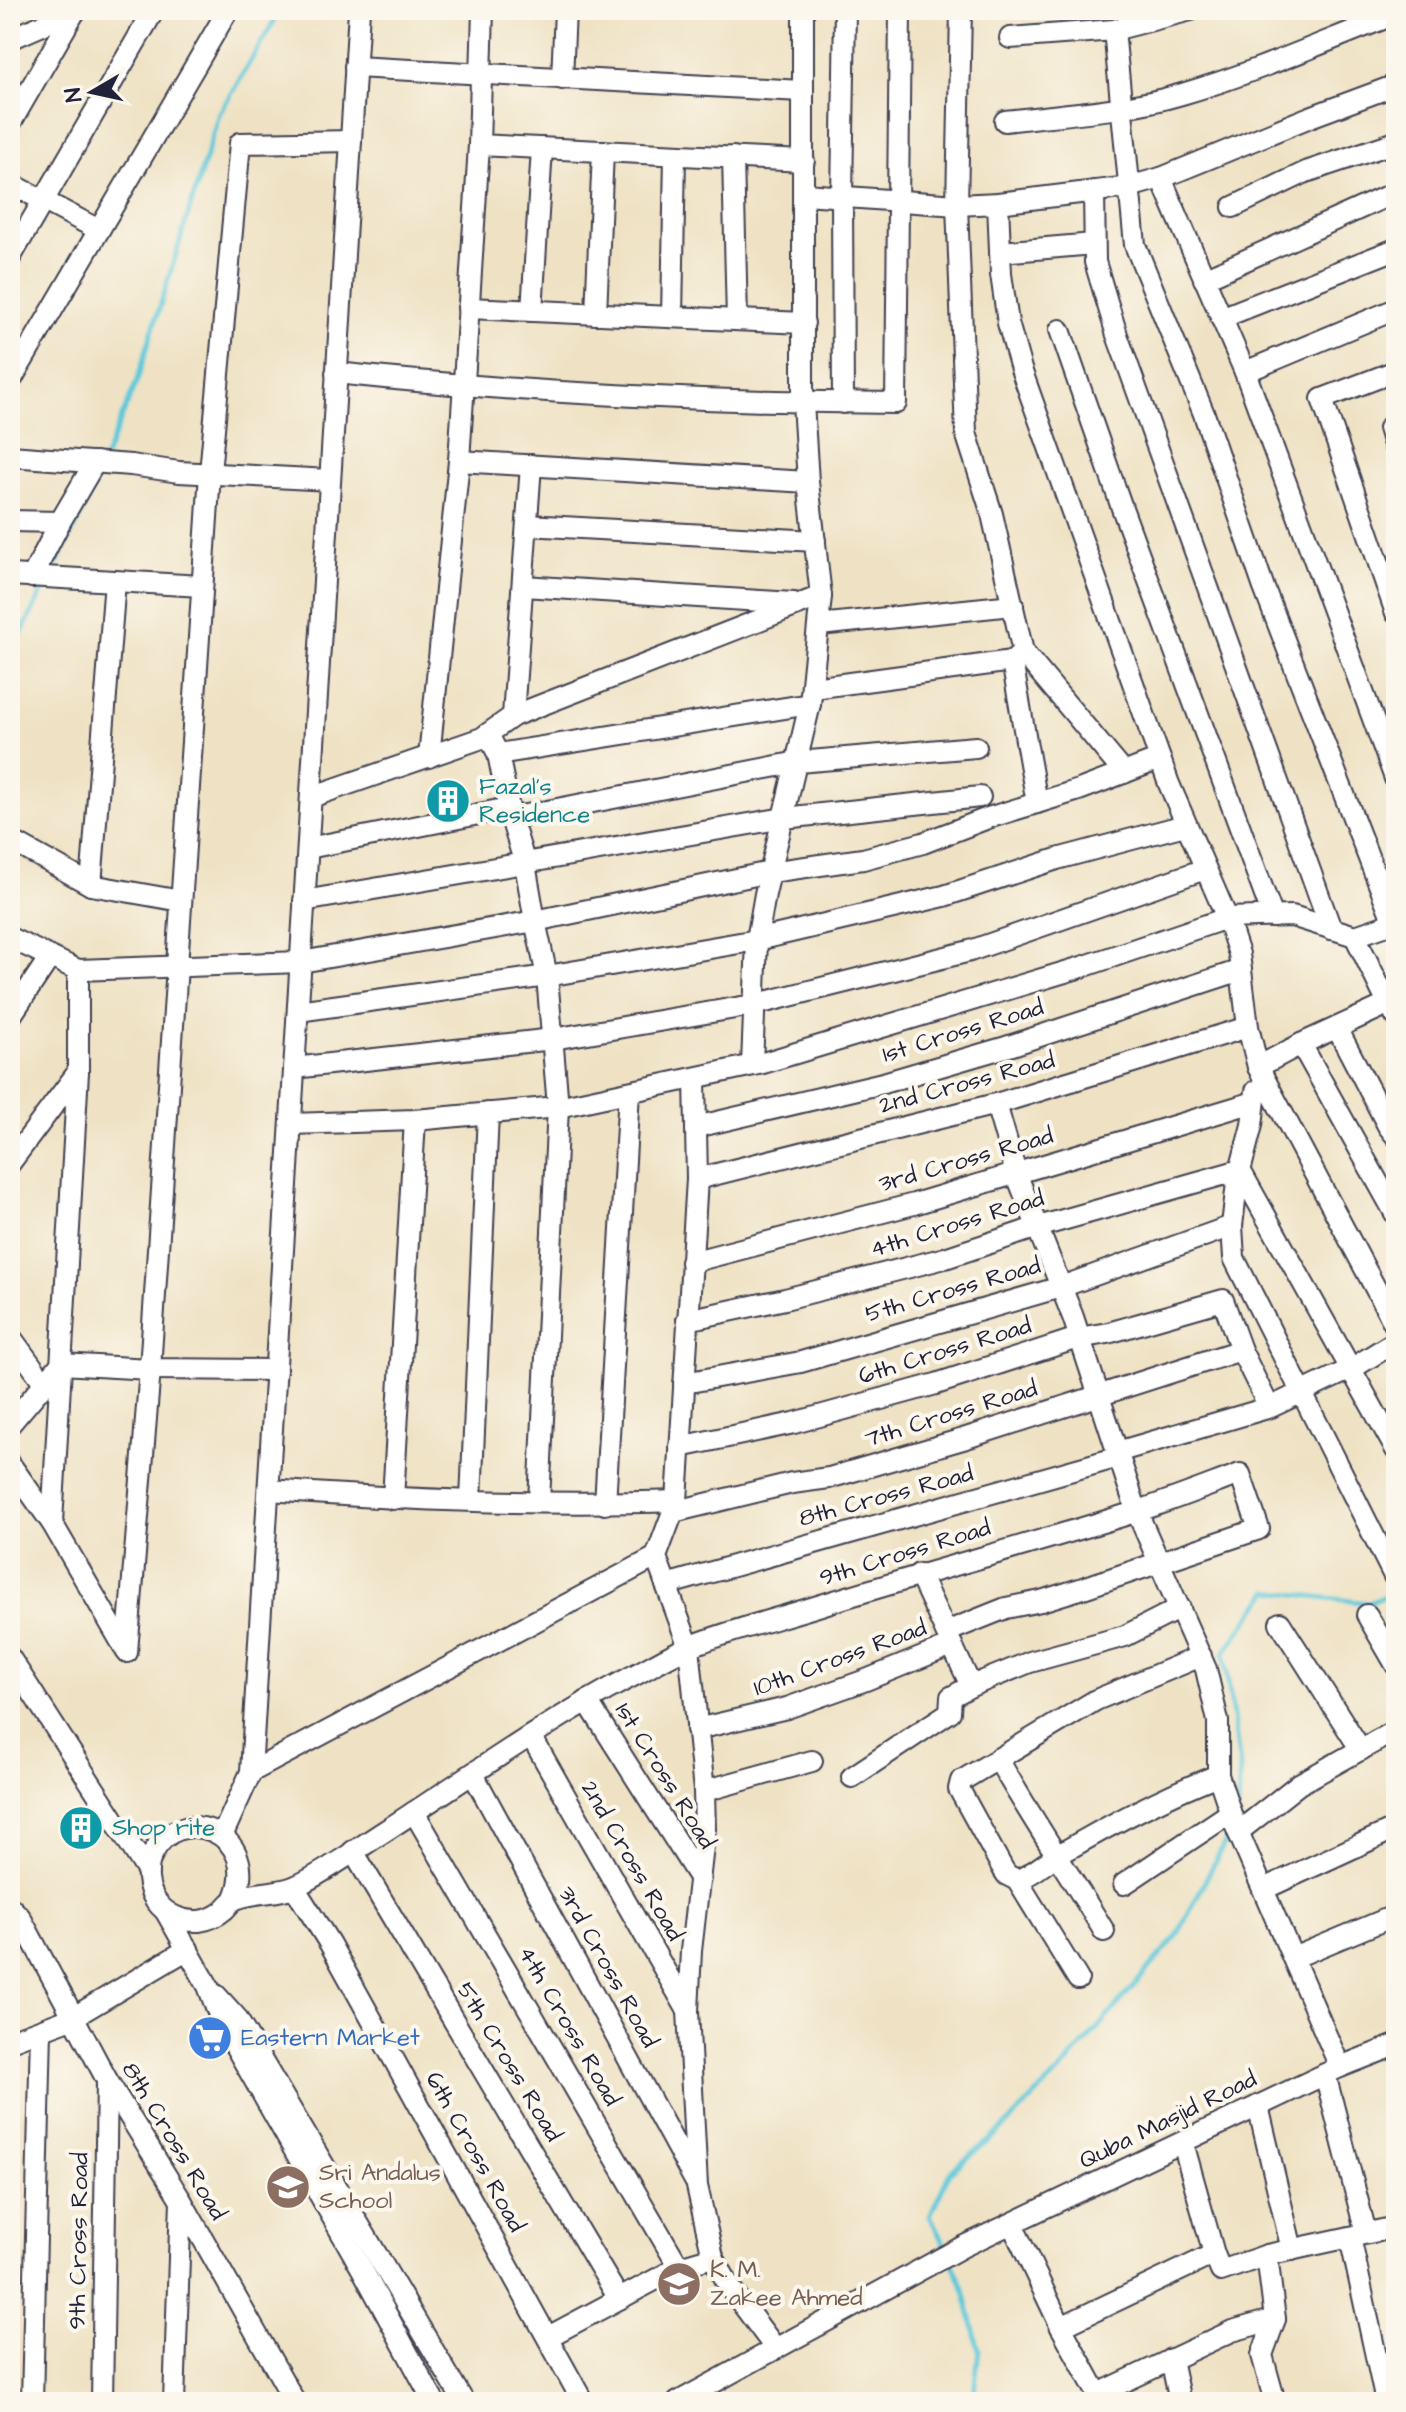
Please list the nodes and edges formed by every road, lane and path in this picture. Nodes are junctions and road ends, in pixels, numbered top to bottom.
1 (76, 10) edge
2 (154, 10) edge
3 (228, 10) edge
4 (359, 10) edge
5 (483, 10) edge
6 (565, 10) edge
7 (803, 10) edge
8 (845, 10) edge
9 (900, 10) edge
10 (961, 10) edge
11 (1191, 10) edge
12 (1396, 14) edge
13 (1114, 30) junction
14 (1010, 38) dead end
15 (10, 39) edge
16 (355, 67) junction
17 (481, 72) junction
18 (562, 79) junction
19 (1396, 85) edge
20 (802, 91) junction
21 (1122, 108) junction
22 (1005, 121) dead end
23 (10, 124) edge
24 (351, 141) junction
25 (1396, 142) edge
26 (479, 145) junction
27 (542, 148) junction
28 (603, 151) junction
29 (675, 155) junction
30 (733, 157) junction
31 (804, 161) junction
32 (1161, 178) junction
33 (10, 183) edge
34 (1129, 187) junction
35 (1094, 191) junction
36 (1396, 192) edge
37 (805, 194) junction
38 (842, 197) junction
39 (44, 201) junction
40 (898, 201) junction
41 (998, 203) junction
42 (957, 205) junction
43 (1233, 207) dead end
44 (99, 230) junction
45 (1094, 244) junction
46 (1396, 249) edge
47 (1000, 252) junction
48 (10, 258) edge
49 (1204, 279) junction
50 (468, 308) junction
51 (1396, 309) edge
52 (532, 311) junction
53 (596, 314) junction
54 (672, 317) junction
55 (1221, 318) junction
56 (737, 320) junction
57 (804, 323) junction
58 (1060, 330) dead end
59 (1396, 371) edge
60 (1245, 372) junction
61 (336, 373) junction
62 (10, 382) edge
63 (463, 387) junction
64 (803, 403) junction
65 (843, 403) junction
66 (1396, 426) edge
67 (1396, 451) edge
68 (10, 456) edge
69 (459, 461) junction
70 (98, 462) junction
71 (531, 465) junction
72 (210, 473) junction
73 (330, 480) junction
74 (808, 482) junction
75 (10, 521) edge
76 (60, 522) junction
77 (527, 525) junction
78 (815, 541) junction
79 (10, 575) edge
80 (36, 577) junction
81 (115, 581) junction
82 (202, 586) junction
83 (523, 586) junction
84 (812, 599) junction
85 (1013, 605) junction
86 (1396, 613) edge
87 (819, 625) junction
88 (1017, 657) junction
89 (811, 696) junction
90 (513, 716) junction
91 (488, 734) junction
92 (976, 747) dead end
93 (498, 754) junction
94 (429, 757) junction
95 (1160, 759) junction
96 (798, 762) junction
97 (1124, 773) junction
98 (1396, 781) edge
99 (311, 797) junction
100 (980, 797) dead end
101 (1037, 803) junction
102 (510, 813) junction
103 (784, 818) junction
104 (1185, 825) junction
105 (10, 840) edge
106 (308, 848) junction
107 (525, 864) junction
108 (1205, 869) junction
109 (770, 872) junction
110 (91, 885) junction
111 (181, 901) junction
112 (304, 901) junction
113 (1273, 917) junction
114 (1227, 918) junction
115 (535, 921) junction
116 (1395, 923) edge
117 (1331, 929) junction
118 (1355, 936) junction
119 (10, 938) edge
120 (757, 940) junction
121 (50, 957) junction
122 (301, 962) junction
123 (177, 968) junction
124 (78, 970) junction
125 (1241, 970) junction
126 (547, 976) junction
127 (753, 1005) junction
128 (1392, 1010) edge
129 (298, 1011) junction
130 (10, 1017) edge
131 (1248, 1027) junction
132 (1337, 1028) junction
133 (553, 1039) junction
134 (1301, 1044) junction
135 (752, 1065) junction
136 (1258, 1067) junction
137 (294, 1068) junction
138 (78, 1072) junction
139 (695, 1078) junction
140 (629, 1092) junction
141 (1254, 1102) junction
142 (996, 1104) junction
143 (558, 1107) junction
144 (488, 1113) junction
145 (415, 1120) junction
146 (291, 1124) junction
147 (696, 1127) junction
148 (1396, 1136) edge
149 (10, 1163) edge
150 (1240, 1170) junction
151 (1016, 1173) junction
152 (697, 1179) junction
153 (1396, 1215) edge
154 (1232, 1226) junction
155 (1038, 1227) junction
156 (691, 1262) junction
157 (1061, 1287) junction
158 (687, 1320) junction
159 (1396, 1327) edge
160 (10, 1336) edge
161 (1078, 1338) junction
162 (1396, 1341) edge
163 (1241, 1350) junction
164 (61, 1364) junction
165 (150, 1369) junction
166 (1351, 1369) junction
167 (276, 1370) junction
168 (684, 1383) junction
169 (45, 1384) junction
170 (1301, 1393) junction
171 (1098, 1395) junction
172 (1269, 1407) junction
173 (10, 1424) edge
174 (680, 1447) junction
175 (1396, 1450) edge
176 (1118, 1454) junction
177 (10, 1464) edge
178 (269, 1490) junction
179 (393, 1499) junction
180 (471, 1500) junction
181 (539, 1502) junction
182 (605, 1504) junction
183 (675, 1506) junction
184 (1137, 1512) junction
185 (52, 1523) junction
186 (656, 1557) junction
187 (1160, 1564) junction
188 (919, 1574) junction
189 (1394, 1576) dead end
190 (666, 1585) junction
191 (1180, 1608) junction
192 (1367, 1615) dead end
193 (1280, 1623) dead end
194 (949, 1638) junction
195 (689, 1647) junction
196 (1201, 1656) junction
197 (10, 1658) edge
198 (1396, 1665) edge
199 (971, 1686) junction
200 (587, 1701) junction
201 (697, 1729) junction
202 (1396, 1730) edge
203 (531, 1736) junction
204 (1361, 1750) junction
205 (998, 1759) junction
206 (812, 1761) dead end
207 (251, 1772) junction
208 (473, 1774) junction
209 (1218, 1775) junction
210 (852, 1777) dead end
211 (704, 1791) junction
212 (414, 1812) junction
213 (1234, 1824) junction
214 (1396, 1828) edge
215 (222, 1836) junction
216 (353, 1851) junction
217 (1058, 1855) junction
218 (148, 1872) junction
219 (700, 1879) junction
220 (1017, 1880) junction
221 (1124, 1884) dead end
222 (294, 1887) junction
223 (1264, 1889) junction
224 (234, 1900) junction
225 (10, 1907) edge
226 (166, 1912) junction
227 (1396, 1915) edge
228 (1104, 1931) dead end
229 (188, 1949) junction
230 (1293, 1958) junction
231 (1078, 1979) dead end
232 (208, 1986) junction
233 (688, 2011) junction
234 (72, 2018) junction
235 (41, 2030) junction
236 (10, 2041) edge
237 (1396, 2045) edge
238 (1332, 2071) junction
239 (107, 2080) junction
240 (1258, 2106) junction
241 (1183, 2143) junction
242 (697, 2186) junction
243 (181, 2200) junction
244 (1012, 2224) junction
245 (1396, 2227) edge
246 (1358, 2235) junction
247 (1292, 2250) junction
248 (1214, 2254) junction
249 (1267, 2255) junction
250 (713, 2257) junction
251 (679, 2267) junction
252 (619, 2299) junction
253 (1275, 2319) junction
254 (1061, 2327) junction
255 (548, 2337) junction
256 (776, 2349) junction
257 (1171, 2359) junction
258 (1389, 2378) edge
259 (1100, 2398) edge
260 (32, 2402) edge
261 (102, 2402) edge
262 (174, 2402) edge
263 (295, 2402) edge
264 (434, 2402) edge
265 (464, 2402) edge
266 (583, 2402) edge
267 (678, 2402) edge
268 (1180, 2402) edge
269 (1275, 2402) edge
270 (1386, 2402) edge

1 - 15 street
1 - 23 street
2 - 39 street
3 - 44 street
4 - 16 street
5 - 17 street
6 - 18 street
7 - 20 street
8 - 38 street
9 - 40 street
10 - 42 street
11 - 13 street
12 - 21 street
13 - 14 street
13 - 21 street
16 - 17 street
16 - 24 street
17 - 18 street
17 - 26 street
18 - 20 street
19 - 32 street
20 - 31 street
21 - 22 street
21 - 34 street
24 - 61 street
24 - 72 street
25 - 43 street
26 - 27 street
26 - 50 street
27 - 28 street
27 - 52 street
28 - 29 street
28 - 53 street
29 - 30 street
29 - 54 street
30 - 31 street
30 - 56 street
31 - 37 street
32 - 34 street
32 - 49 street
33 - 39 street
34 - 35 street
34 - 116 street
35 - 41 street
35 - 45 street
36 - 49 street
37 - 38 street
37 - 57 street
38 - 40 street
38 - 65 street
39 - 44 street
39 - 48 street
40 - 42 street
40 - 65 street
41 - 42 street
41 - 47 street
42 - 85 street
44 - 62 street
45 - 47 street
45 - 117 street
46 - 55 street
47 - 95 street
49 - 55 street
50 - 52 street
50 - 63 street
51 - 60 street
52 - 53 street
53 - 54 street
54 - 56 street
55 - 60 street
56 - 57 street
57 - 64 street
58 - 113 street
59 - 86 street
60 - 98 street
61 - 63 street
61 - 73 street
63 - 64 street
63 - 69 street
64 - 65 street
64 - 74 street
66 - 67 street
68 - 70 street
69 - 71 street
69 - 94 street
70 - 72 street
70 - 76 street
71 - 74 street
71 - 77 street
72 - 73 street
72 - 82 street
73 - 99 street
74 - 78 street
75 - 76 street
76 - 80 street
77 - 78 street
77 - 83 street
78 - 84 street
79 - 80 street
80 - 81 street
81 - 82 street
81 - 110 street
82 - 111 street
83 - 84 street
83 - 90 street
84 - 87 street
84 - 90 street
85 - 87 street
85 - 88 street
87 - 89 street
88 - 89 street
88 - 97 street
88 - 101 street
89 - 93 street
89 - 96 street
90 - 91 street
91 - 93 street
91 - 94 street
92 - 96 street
93 - 102 street
94 - 99 street
95 - 97 street
95 - 104 street
96 - 102 street
96 - 103 street
97 - 101 street
99 - 106 street
100 - 103 street
101 - 109 street
102 - 106 street
102 - 107 street
103 - 107 street
103 - 109 street
104 - 108 street
104 - 120 street
105 - 110 street
106 - 112 street
107 - 112 street
107 - 115 street
108 - 114 street
108 - 127 street
109 - 115 street
109 - 120 street
110 - 111 street
111 - 123 street
112 - 122 street
113 - 114 street
113 - 117 street
114 - 125 street
114 - 135 street
115 - 122 street
115 - 126 street
116 - 118 street
117 - 118 street
118 - 128 street
119 - 121 street
120 - 126 street
120 - 127 street
121 - 124 street
121 - 130 street
122 - 123 street
122 - 129 street
123 - 124 street
123 - 165 street
124 - 138 street
125 - 131 street
125 - 147 street, 1st Cross Road
126 - 129 street
126 - 133 street
127 - 133 street
127 - 135 street
128 - 132 street
129 - 137 street
131 - 136 street
131 - 142 street, 2nd Cross Road
132 - 134 street
132 - 148 street
133 - 137 street
133 - 143 street
134 - 136 street
134 - 153 street
135 - 139 street
136 - 141 street
136 - 159 street
137 - 146 street
138 - 149 street
138 - 164 street
139 - 140 street
139 - 147 street
140 - 143 street
140 - 182 street
141 - 150 street
141 - 151 street, 3rd Cross Road
142 - 151 street
142 - 152 street, 2nd Cross Road
143 - 144 street
143 - 181 street
144 - 145 street
144 - 180 street
145 - 146 street
145 - 179 street
146 - 167 street
147 - 152 street
150 - 154 street
150 - 155 street, 4th Cross Road
150 - 166 street
151 - 155 street
151 - 156 street, 3rd Cross Road
152 - 156 street
154 - 157 street, 5th Cross Road
154 - 170 street
155 - 157 street
155 - 158 street, 4th Cross Road
156 - 158 street
157 - 161 street
157 - 168 street, 5th Cross Road
158 - 168 street
160 - 169 street
161 - 163 street, 6th Cross Road
161 - 171 street
161 - 174 street, 6th Cross Road
162 - 166 street, 8th Cross Road
163 - 171 street, 7th Cross Road
163 - 172 street
164 - 165 street
164 - 169 street
164 - 185 street
165 - 167 street
165 - 185 street
166 - 170 street, 8th Cross Road
166 - 175 street
167 - 178 street
168 - 174 street
169 - 173 street
170 - 172 street, 8th Cross Road
170 - 189 street
171 - 176 street
171 - 183 street, 7th Cross Road
172 - 176 street, 8th Cross Road
174 - 183 street
176 - 184 street
176 - 190 street, 8th Cross Road
177 - 185 street
178 - 179 street, 7th Cross Road
178 - 207 street
179 - 180 street, 7th Cross Road
180 - 181 street, 7th Cross Road
181 - 182 street, 7th Cross Road
182 - 183 street, 7th Cross Road
183 - 186 street
184 - 187 street
184 - 187 street, 9th Cross Road
184 - 188 street, 9th Cross Road
186 - 190 street
186 - 207 street
187 - 191 street
187 - 194 street, 10th Cross Road
188 - 194 street
188 - 195 street, 9th Cross Road
190 - 195 street
191 - 196 street
191 - 199 street
192 - 198 street
193 - 204 street
194 - 199 street
194 - 201 street, 10th Cross Road
195 - 200 street, 9th Cross Road
195 - 201 street
196 - 205 street
196 - 209 street
197 - 218 street
199 - 210 street
200 - 203 street, 9th Cross Road
200 - 219 street, 1st Cross Road
201 - 211 street
202 - 204 street
203 - 208 street, 9th Cross Road
203 - 233 street, 2nd Cross Road
204 - 213 street
205 - 217 street
205 - 220 street
206 - 211 street
207 - 215 street
208 - 212 street, 9th Cross Road
208 - 242 street, 3rd Cross Road
209 - 213 street
209 - 217 street
211 - 219 street
212 - 216 street, 9th Cross Road
212 - 251 street, 4th Cross Road
213 - 221 street
213 - 223 street
214 - 223 street
215 - 218 street
215 - 224 street
216 - 222 street, 9th Cross Road
216 - 252 street, 5th Cross Road
217 - 220 street
217 - 228 street
218 - 226 street
219 - 233 street
220 - 231 street
222 - 224 street, 9th Cross Road
222 - 255 street, 6th Cross Road
223 - 230 street
224 - 226 street
225 - 234 street, 8th Cross Road
226 - 229 street
227 - 230 street
229 - 232 street
229 - 234 street
230 - 238 street
232 - 264 street
232 - 265 street
233 - 242 street
234 - 235 street
234 - 239 street, 8th Cross Road
235 - 236 street
235 - 260 street
237 - 238 street, Quba Masjid Road
238 - 240 street, Quba Masjid Road
238 - 246 street
239 - 243 street, 8th Cross Road
239 - 261 street, 9th Cross Road
240 - 241 street, Quba Masjid Road
240 - 247 street
241 - 244 street, Quba Masjid Road
241 - 248 street
242 - 250 street
243 - 262 street
243 - 263 street, 8th Cross Road
244 - 254 street
244 - 256 street, Quba Masjid Road
245 - 246 street
246 - 247 street
246 - 258 street
247 - 249 street
248 - 249 street
248 - 254 street
249 - 253 street
250 - 251 street
250 - 256 street
251 - 252 street
252 - 255 street
253 - 257 street
253 - 269 street
254 - 259 street
255 - 266 street, 6th Cross Road
256 - 267 street
257 - 259 street
257 - 268 street
258 - 270 street

